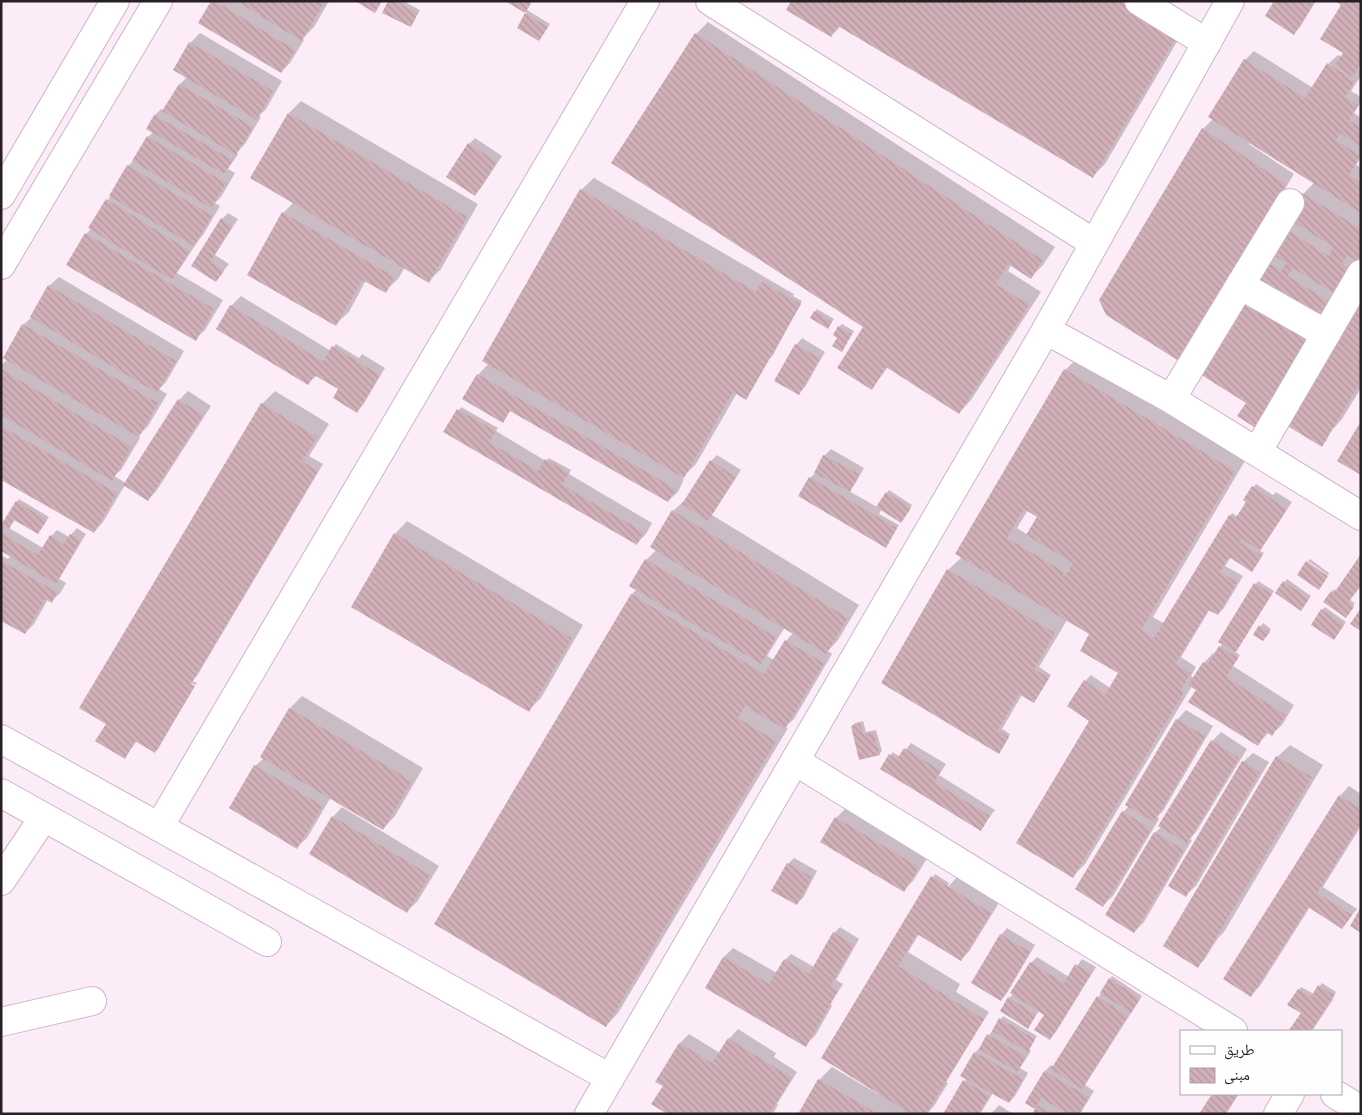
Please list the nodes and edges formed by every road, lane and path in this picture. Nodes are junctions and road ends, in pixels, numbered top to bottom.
1 (115, 1) edge
2 (158, 1) edge
3 (645, 1) edge
4 (710, 1) edge
5 (1139, 1) edge
6 (1230, 1) edge
7 (1207, 43) junction
8 (1, 195) edge
9 (1290, 203) dead end
10 (1094, 243) junction
11 (1, 265) edge
12 (1361, 274) edge
13 (1240, 284) junction
14 (1046, 330) junction
15 (1326, 334) junction
16 (1171, 399) junction
17 (1257, 452) junction
18 (1361, 516) edge
19 (1, 739) edge
20 (795, 761) junction
21 (1, 793) edge
22 (44, 817) junction
23 (159, 827) junction
24 (1, 880) edge
25 (267, 942) dead end
26 (92, 1001) dead end
27 (1, 1022) edge
28 (1231, 1030) edge
29 (610, 1078) junction
30 (1289, 1095) edge
31 (1337, 1095) edge
32 (1361, 1110) edge
33 (589, 1114) edge
34 (1278, 1114) edge

1 - 8 street
2 - 11 street
3 - 23 street
4 - 10 street
5 - 7 street
6 - 7 street
7 - 10 street
9 - 13 street
10 - 14 street
12 - 15 street
13 - 15 street
13 - 16 street
14 - 16 street
14 - 20 street
15 - 17 street
16 - 17 street
17 - 18 street
19 - 23 street
20 - 28 street
20 - 29 street
21 - 22 street
22 - 24 street
22 - 25 street
23 - 29 street
26 - 27 street
29 - 33 street
30 - 34 street
31 - 32 street

